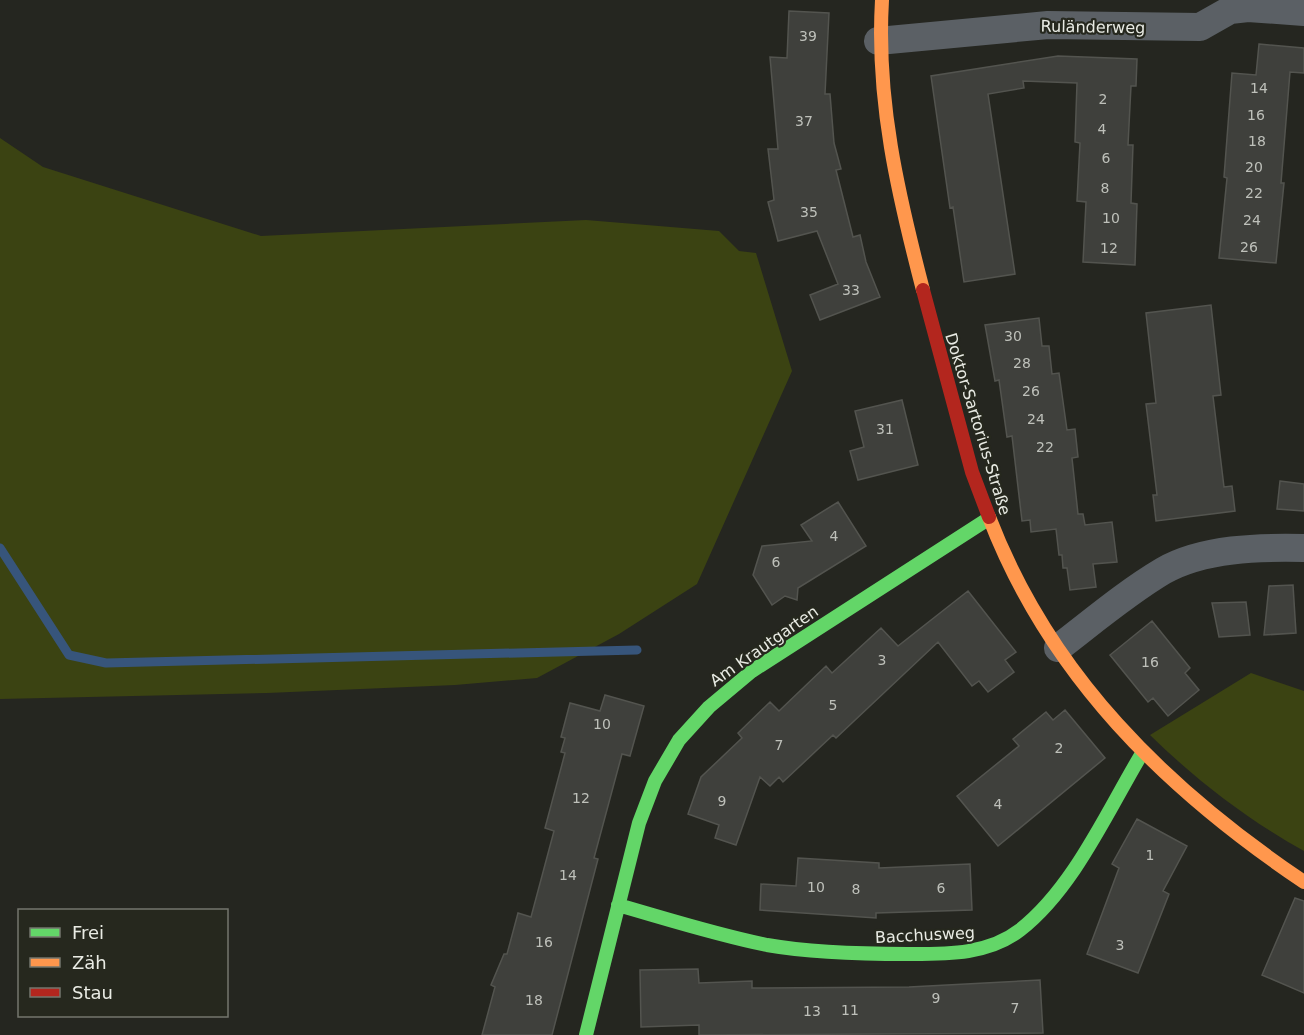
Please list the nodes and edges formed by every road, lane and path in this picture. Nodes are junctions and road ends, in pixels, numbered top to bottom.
1 (882, 0) edge
2 (1304, 12) edge
3 (878, 41) junction
4 (988, 519) junction
5 (1304, 548) edge
6 (1058, 648) junction
7 (1141, 755) junction
8 (1304, 882) edge
9 (618, 905) junction
10 (586, 1035) edge

1 - 3 street, Doktor-Sartorius-Straße
2 - 3 street, Ruländerweg
3 - 4 street, Doktor-Sartorius-Straße
4 - 6 street, Doktor-Sartorius-Straße
4 - 9 street, Am Krautgarten
5 - 6 street
6 - 7 street, Doktor-Sartorius-Straße
7 - 8 street, Doktor-Sartorius-Straße
7 - 9 street, Bacchusweg
9 - 10 street, Am Krautgarten

